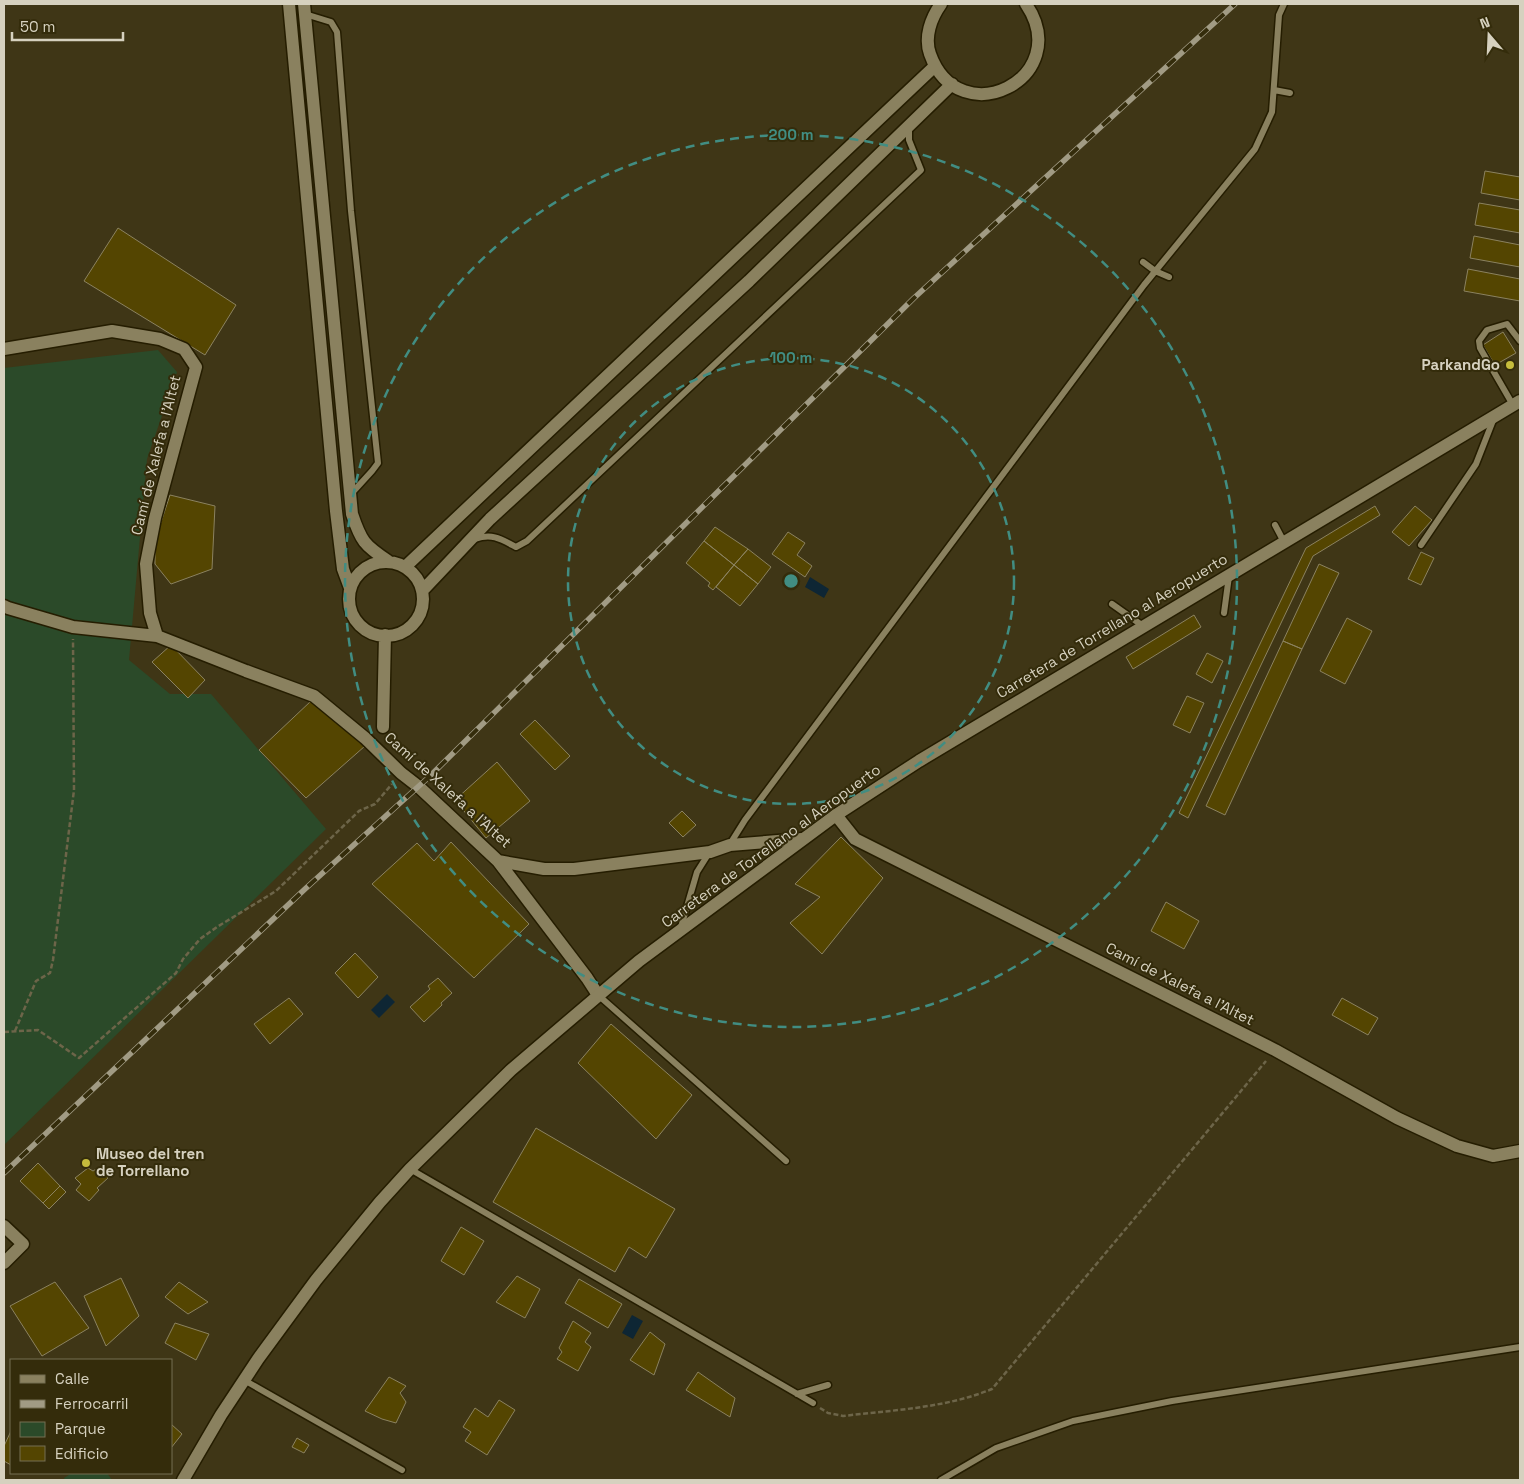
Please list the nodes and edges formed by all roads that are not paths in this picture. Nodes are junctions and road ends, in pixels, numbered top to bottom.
1 (288, 4) edge
2 (941, 4) edge
3 (1284, 4) edge
4 (1031, 6) edge
5 (304, 9) edge
6 (935, 66) junction
7 (952, 84) junction
8 (1274, 90) junction
9 (1290, 93) dead end
10 (909, 125) junction
11 (1143, 262) dead end
12 (1155, 271) junction
13 (1168, 277) dead end
14 (1520, 341) edge
15 (4, 350) edge
16 (1518, 404) edge
17 (1494, 416) junction
18 (350, 494) junction
19 (1275, 526) dead end
20 (470, 541) junction
21 (1284, 542) junction
22 (1420, 545) dead end
23 (388, 561) junction
24 (405, 567) junction
25 (1230, 574) junction
26 (350, 588) junction
27 (422, 591) junction
28 (1112, 604) dead end
29 (4, 606) edge
30 (1224, 613) dead end
31 (1144, 626) junction
32 (385, 635) junction
33 (157, 636) junction
34 (383, 728) dead end
35 (836, 815) junction
36 (802, 839) junction
37 (730, 845) junction
38 (710, 852) junction
39 (498, 861) junction
40 (681, 929) junction
41 (598, 995) junction
42 (1520, 1151) edge
43 (786, 1161) dead end
44 (410, 1169) junction
45 (4, 1226) edge
46 (4, 1263) edge
47 (1520, 1347) edge
48 (244, 1380) junction
49 (828, 1384) dead end
50 (797, 1394) junction
51 (813, 1404) road end
52 (402, 1470) dead end
53 (183, 1480) edge
54 (941, 1480) edge

1 - 26 street
2 - 6 street
3 - 8 lane
4 - 7 street
5 - 18 street
5 - 18 lane
6 - 7 street
6 - 24 street
7 - 10 street
8 - 9 lane
8 - 12 lane
10 - 20 street
10 - 20 lane
11 - 12 lane
12 - 13 lane
12 - 37 lane
14 - 16 lane
15 - 33 street, Camí de Xalefa a l'Altet
16 - 17 street, Carretera de Torrellano al Aeropuerto
17 - 21 street, Carretera de Torrellano al Aeropuerto
17 - 22 lane
18 - 23 street
19 - 21 lane
20 - 27 street
21 - 25 street, Carretera de Torrellano al Aeropuerto
23 - 24 street
23 - 26 street
24 - 27 street
25 - 30 lane
25 - 31 street, Carretera de Torrellano al Aeropuerto
26 - 32 street
27 - 32 street
28 - 31 lane
29 - 33 street, Camí de Xalefa a l'Altet
31 - 35 street, Carretera de Torrellano al Aeropuerto
32 - 34 street
33 - 39 street, Camí de Xalefa a l'Altet
35 - 36 street, Carretera de Torrellano al Aeropuerto
35 - 42 street, Camí de Xalefa a l'Altet
36 - 37 street, Camí de Xalefa a l'Altet
36 - 40 street, Carretera de Torrellano al Aeropuerto
37 - 38 street, Camí de Xalefa a l'Altet
38 - 39 street, Camí de Xalefa a l'Altet
38 - 40 lane
39 - 41 street
40 - 41 street, Carretera de Torrellano al Aeropuerto
41 - 43 lane
41 - 44 street, Carretera de Torrellano al Aeropuerto
44 - 48 street, Carretera de Torrellano al Aeropuerto
44 - 50 lane
45 - 46 street
47 - 54 lane
48 - 52 lane
48 - 53 street, Carretera de Torrellano al Aeropuerto
49 - 50 lane
50 - 51 lane

